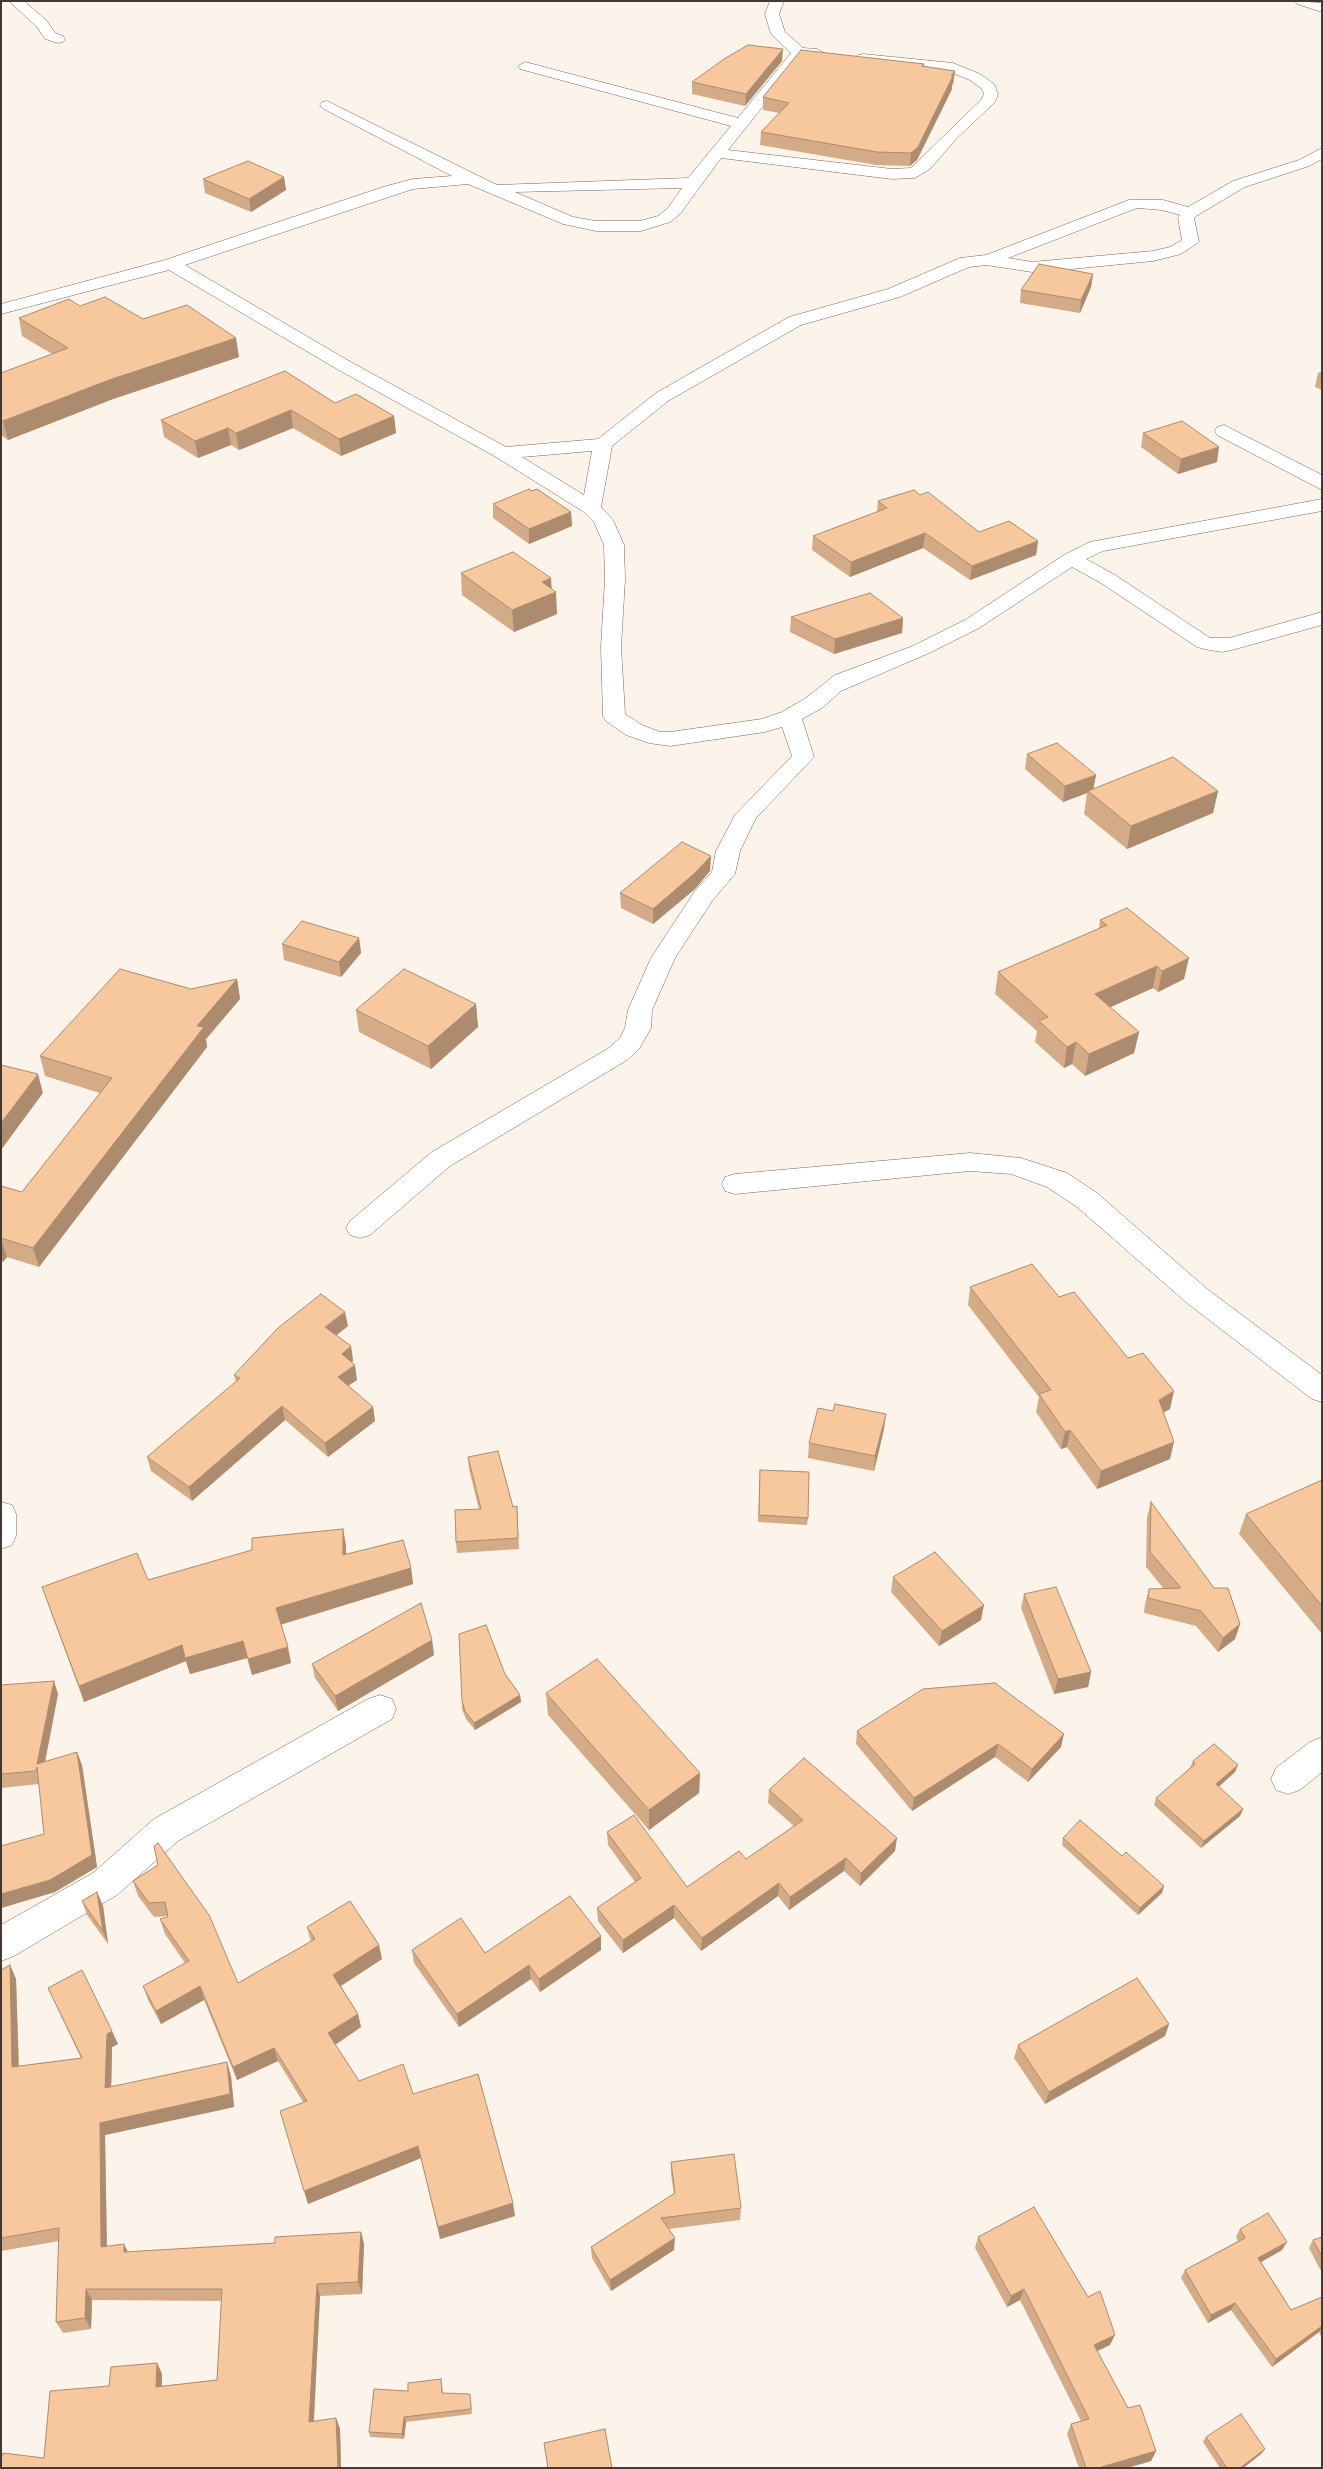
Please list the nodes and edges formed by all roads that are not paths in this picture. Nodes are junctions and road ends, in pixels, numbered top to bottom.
1 (16, 1) edge
2 (777, 1) edge
3 (1302, 1) edge
4 (1322, 8) edge
5 (58, 39) dead end
6 (799, 52) junction
7 (829, 54) edge
8 (847, 56) edge
9 (525, 66) dead end
10 (327, 106) dead end
11 (742, 124) junction
12 (718, 153) junction
13 (1322, 153) edge
14 (470, 179) junction
15 (693, 183) junction
16 (492, 188) junction
17 (1190, 213) junction
18 (986, 260) junction
19 (171, 264) junction
20 (1, 309) edge
21 (1224, 431) dead end
22 (603, 444) junction
23 (503, 453) junction
24 (1322, 484) edge
25 (1322, 505) edge
26 (591, 508) junction
27 (1070, 559) junction
28 (1322, 618) edge
29 (790, 717) junction
30 (735, 1184) dead end
31 (360, 1228) dead end
32 (1322, 1391) edge
33 (1, 1514) edge
34 (1, 1536) edge
35 (380, 1708) dead end
36 (1322, 1752) edge
37 (1288, 1779) dead end
38 (1, 1944) edge

1 - 5 street
2 - 6 street
3 - 4 street
6 - 7 street
6 - 11 street
8 - 12 street
9 - 11 street
10 - 14 street
11 - 12 street
12 - 15 street
13 - 17 street
14 - 16 street
14 - 19 street
15 - 16 street
15 - 16 street
17 - 18 street
17 - 18 street
18 - 22 street
19 - 20 street
19 - 23 street
21 - 24 street
22 - 23 street
22 - 26 street
23 - 26 street
25 - 27 street
26 - 29 street
27 - 28 street
27 - 29 street
29 - 31 street
30 - 32 street
33 - 34 street
35 - 38 street
36 - 37 street

